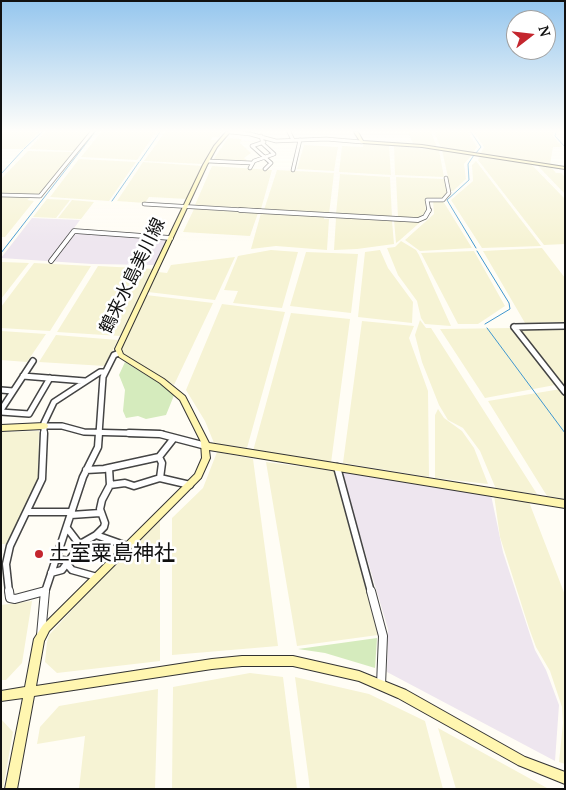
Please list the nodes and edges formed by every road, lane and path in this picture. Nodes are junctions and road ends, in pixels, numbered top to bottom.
1 (62, 169) edge
2 (204, 169) edge
3 (446, 178) dead end
4 (1, 195) edge
5 (144, 204) dead end
6 (186, 207) junction
7 (171, 238) junction
8 (51, 260) dead end
9 (565, 326) edge
10 (119, 352) junction
11 (32, 362) dead end
12 (105, 372) junction
13 (23, 376) junction
14 (50, 378) junction
15 (86, 381) junction
16 (1, 390) edge
17 (13, 391) junction
18 (565, 392) edge
19 (1, 411) edge
20 (44, 426) junction
21 (1, 428) edge
22 (99, 433) junction
23 (174, 438) junction
24 (206, 446) junction
25 (160, 457) junction
26 (338, 467) junction
27 (109, 468) junction
28 (86, 470) junction
29 (160, 478) junction
30 (110, 485) junction
31 (190, 485) junction
32 (565, 504) edge
33 (27, 512) junction
34 (72, 513) junction
35 (100, 513) junction
36 (67, 528) junction
37 (96, 536) junction
38 (80, 545) junction
39 (127, 546) junction
40 (56, 559) junction
41 (68, 563) junction
42 (51, 573) junction
43 (97, 577) junction
44 (45, 591) junction
45 (41, 635) junction
46 (381, 685) junction
47 (28, 692) junction
48 (1, 696) edge
49 (565, 778) edge
50 (11, 789) edge

1 - 4 street
2 - 6 street, 鶴来水島美川線
3 - 6 street
5 - 6 street
6 - 7 street, 鶴来水島美川線
7 - 8 street
7 - 10 street, 鶴来水島美川線
9 - 18 street
10 - 12 street
10 - 24 street, 鶴来水島美川線
11 - 13 street
12 - 15 street
12 - 22 street
13 - 14 street
13 - 17 street
14 - 15 street
14 - 19 street
15 - 20 street
16 - 17 street
17 - 19 street
20 - 21 street
20 - 22 street
20 - 33 street
22 - 23 street
22 - 28 street
23 - 24 street
23 - 25 street
24 - 26 street
24 - 31 street
25 - 27 street
25 - 29 street
26 - 32 street
26 - 46 street
27 - 28 street
27 - 30 street
28 - 34 street
29 - 30 street
29 - 31 street
30 - 35 street
31 - 39 street
33 - 34 street
33 - 44 street
34 - 35 street
34 - 36 street
35 - 37 street
36 - 38 street
36 - 40 street
37 - 38 street
37 - 39 street
38 - 41 street
39 - 43 street
40 - 41 street
40 - 42 street
41 - 42 street
41 - 43 street
42 - 44 street
43 - 45 street
44 - 45 street
45 - 47 street
46 - 47 street
46 - 49 street
47 - 48 street
47 - 50 street

